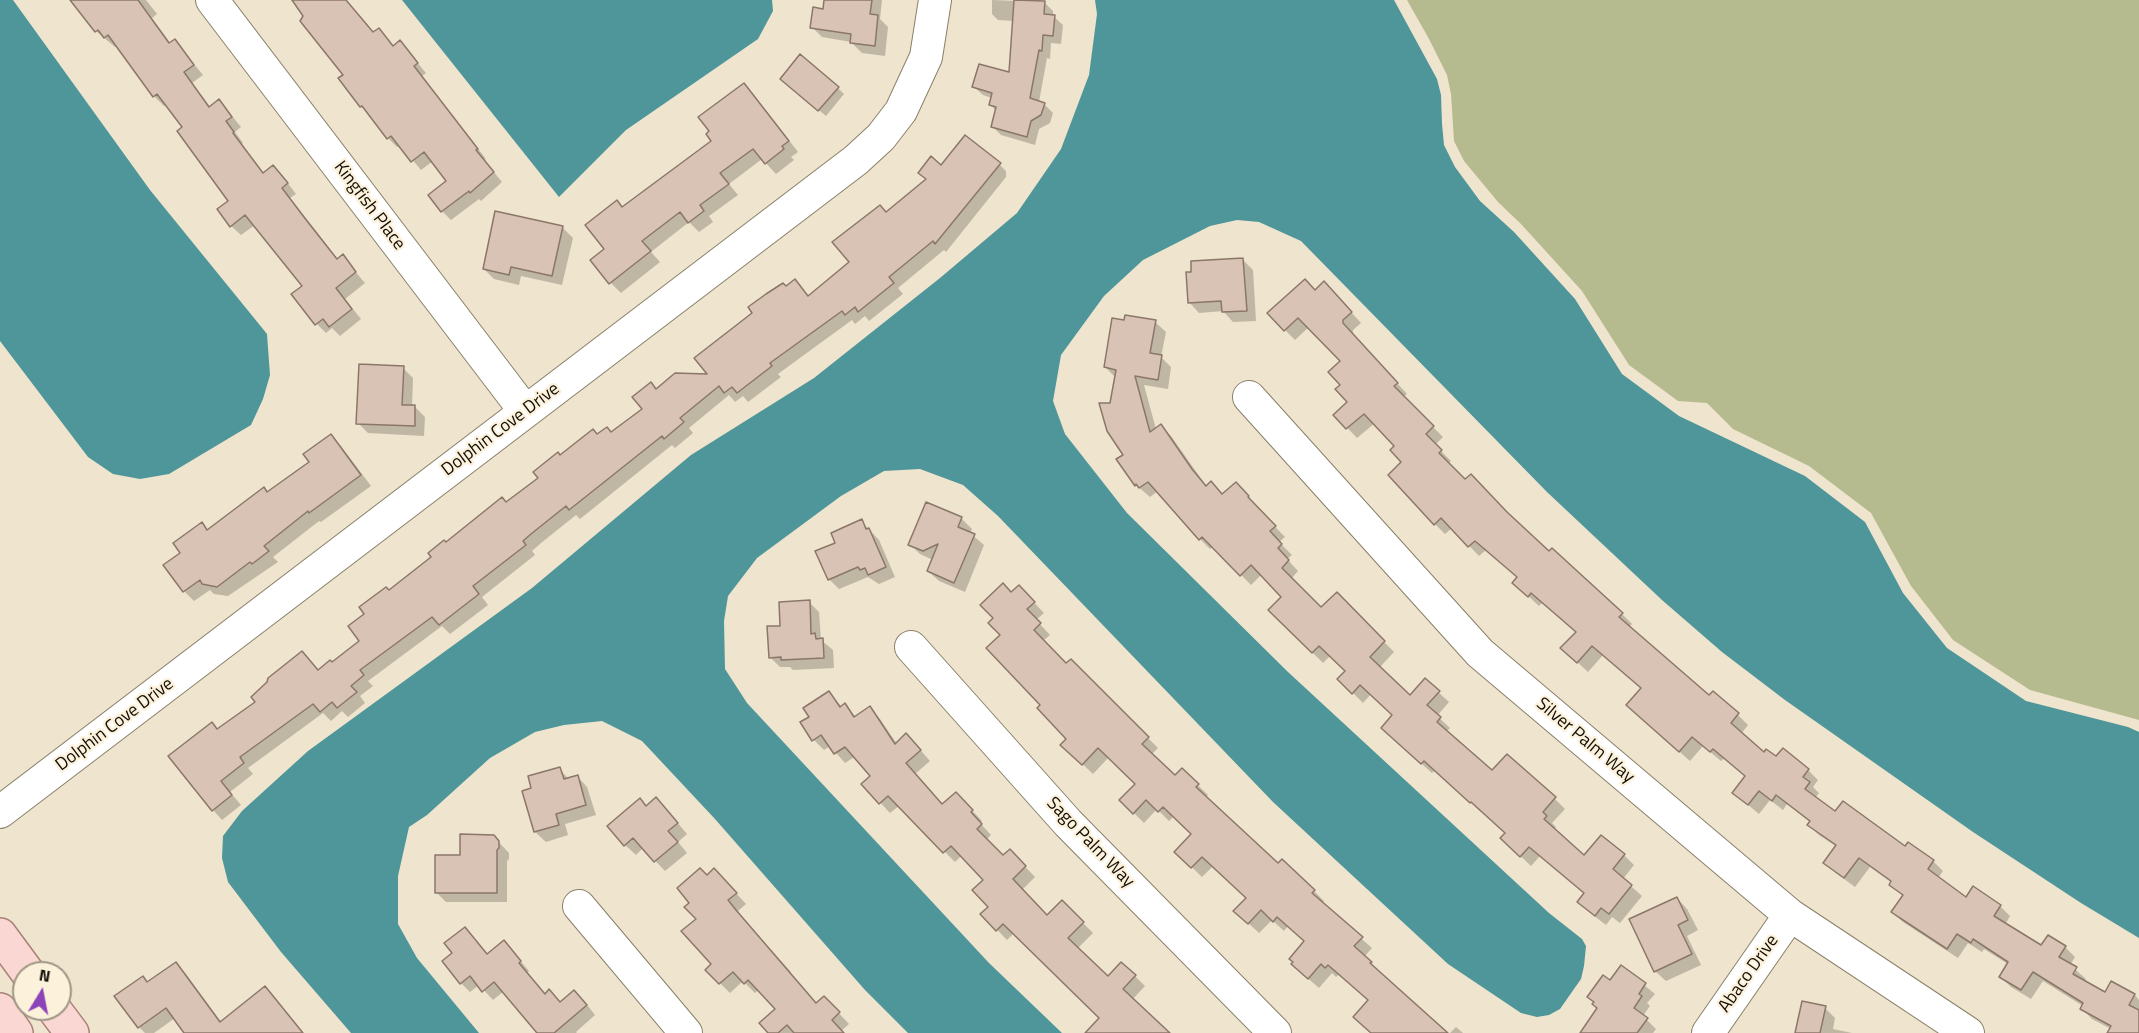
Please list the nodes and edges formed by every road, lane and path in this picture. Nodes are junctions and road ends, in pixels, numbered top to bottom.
1 (212, 0) edge
2 (935, 0) edge
3 (1250, 397) dead end
4 (525, 411) junction
5 (911, 648) dead end
6 (0, 812) edge
7 (579, 906) dead end
8 (1790, 915) junction
9 (0, 935) edge
10 (19, 961) edge
11 (0, 1010) edge
12 (16, 1033) edge
13 (686, 1033) edge
14 (1275, 1033) edge
15 (1708, 1033) edge
16 (1968, 1033) edge

1 - 4 street, Kingfish Place
2 - 4 street, Dolphin Cove Drive
3 - 8 street, Silver Palm Way
4 - 6 street, Dolphin Cove Drive
5 - 14 street, Sago Palm Way
7 - 13 street
8 - 15 street, Abaco Drive
8 - 16 street, Silver Palm Way
9 - 10 main road
11 - 12 main road

